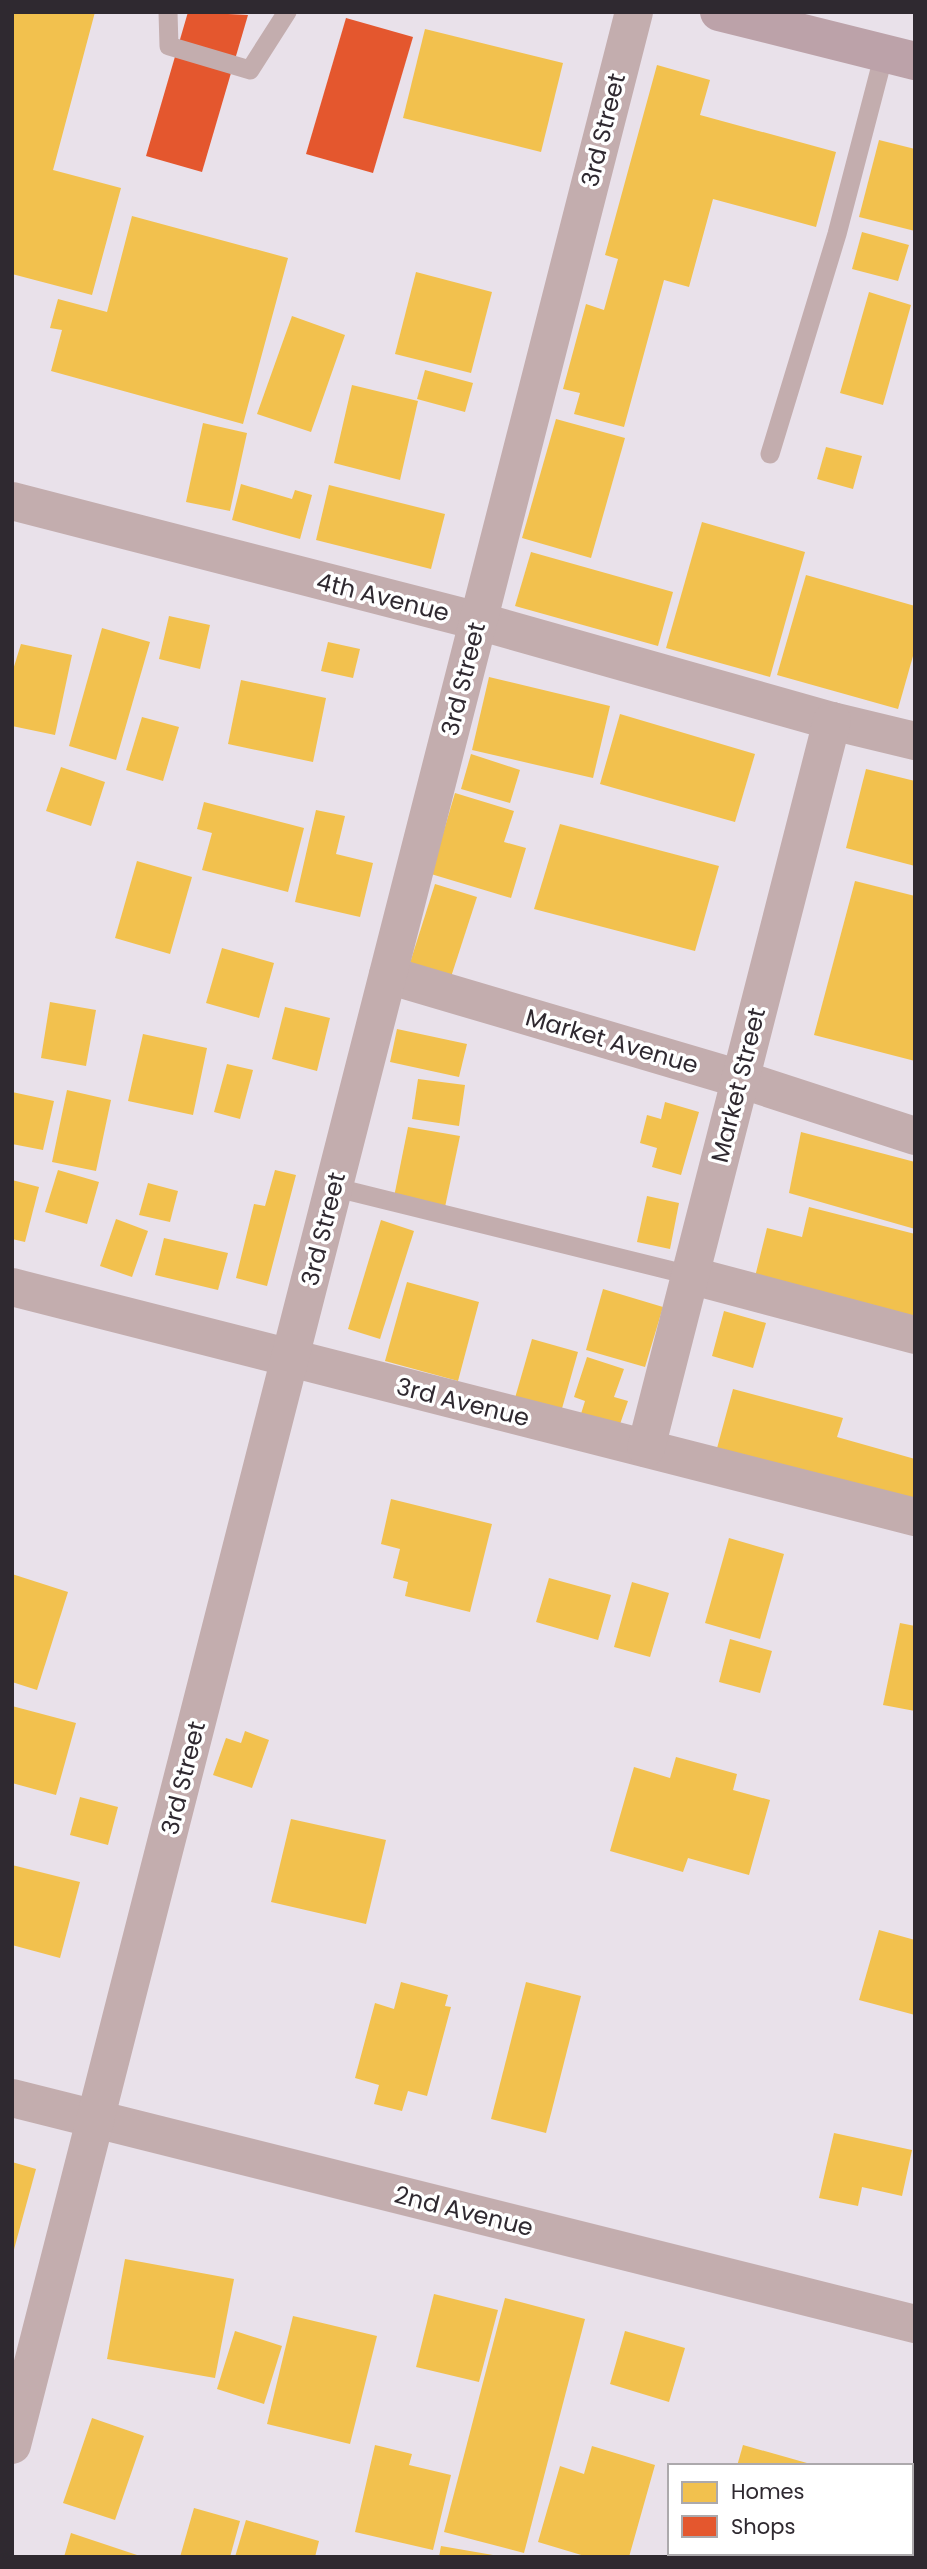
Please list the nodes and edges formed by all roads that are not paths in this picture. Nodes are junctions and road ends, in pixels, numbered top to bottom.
1 (168, 12) edge
2 (287, 12) edge
3 (634, 12) edge
4 (719, 12) edge
5 (899, 58) edge
6 (770, 454) dead end
7 (12, 501) edge
8 (478, 621) junction
9 (832, 721) junction
10 (915, 741) edge
11 (388, 975) junction
12 (740, 1079) junction
13 (915, 1136) edge
14 (333, 1187) junction
15 (690, 1275) junction
16 (12, 1287) edge
17 (915, 1335) edge
18 (290, 1357) junction
19 (646, 1448) junction
20 (915, 1517) edge
21 (12, 2098) edge
22 (96, 2119) junction
23 (915, 2324) edge
24 (12, 2445) edge

1 - 2 lane
3 - 8 street, 3rd Street
4 - 5 highway
5 - 6 lane
7 - 8 street, 4th Avenue
8 - 9 street, 4th Avenue
8 - 11 street, 3rd Street
9 - 10 street, 4th Avenue
9 - 12 street, Market Street
11 - 12 street, Market Avenue
11 - 14 street, 3rd Street
12 - 13 street, Market Avenue
12 - 15 street, Market Street
14 - 15 lane
14 - 18 street, 3rd Street
15 - 17 street
15 - 19 street, Market Street
16 - 18 street, 3rd Avenue
18 - 19 street, 3rd Avenue
18 - 22 street, 3rd Street
19 - 20 street, 3rd Avenue
21 - 22 street, 2nd Avenue
22 - 23 street, 2nd Avenue
22 - 24 street, 3rd Street

